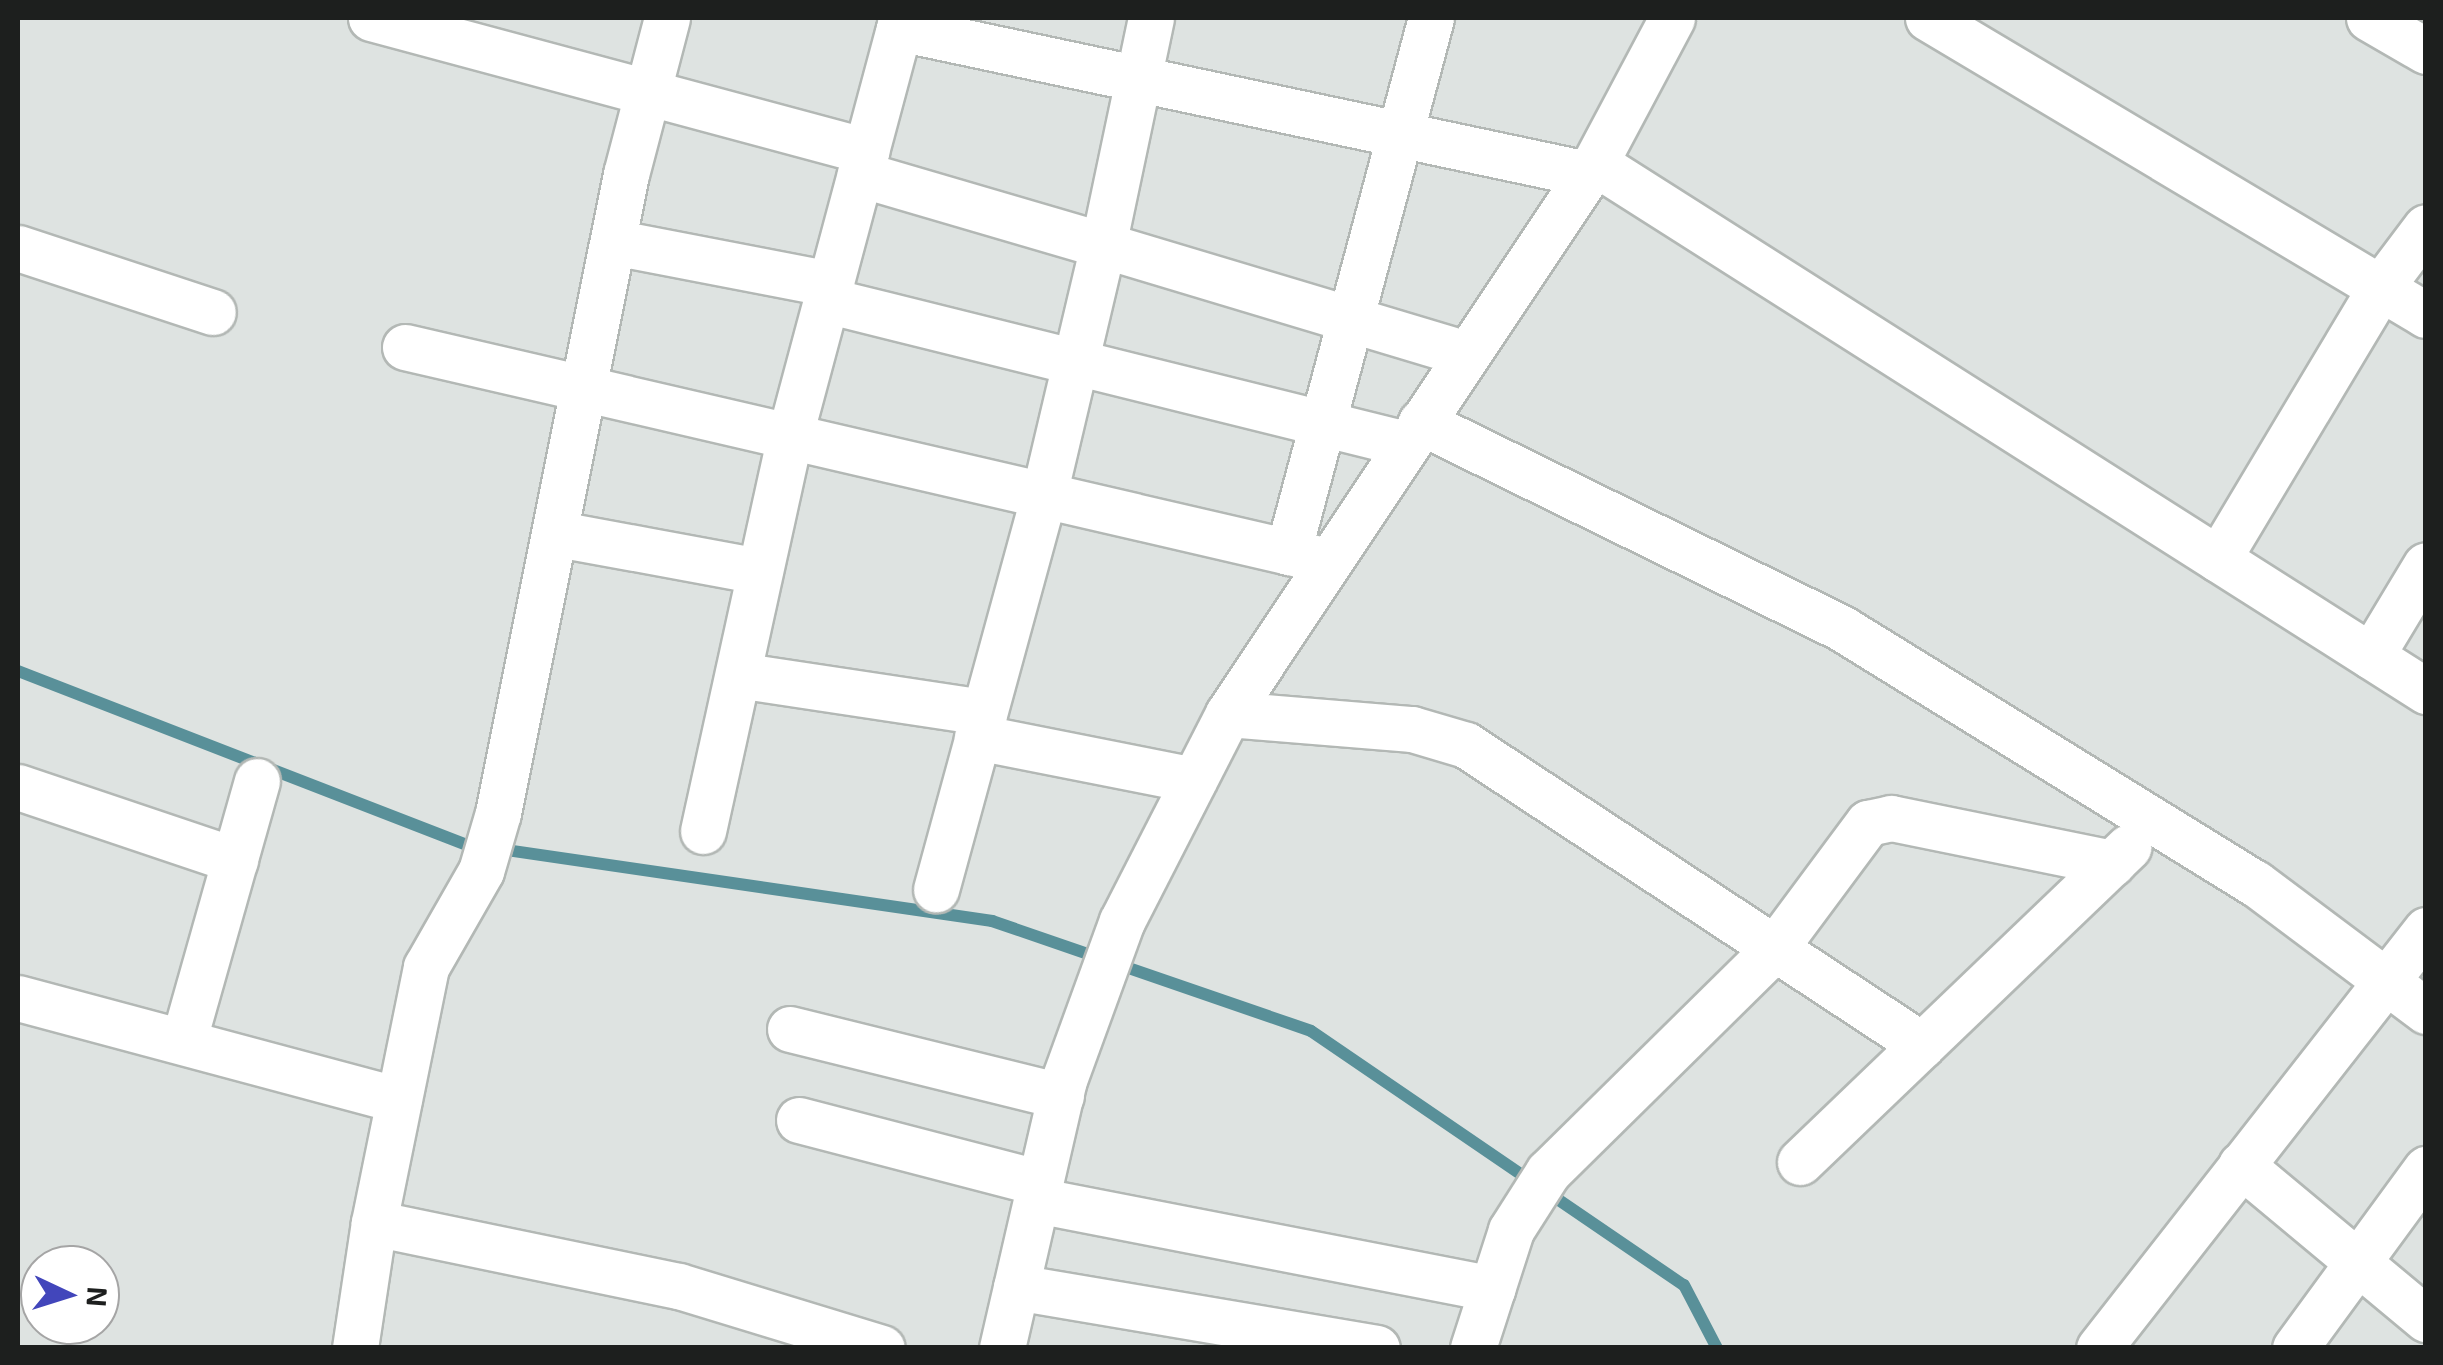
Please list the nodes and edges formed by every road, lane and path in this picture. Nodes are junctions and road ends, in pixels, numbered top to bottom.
1 (371, 18) edge
2 (667, 18) edge
3 (1151, 18) edge
4 (1431, 18) edge
5 (1672, 18) edge
6 (1928, 18) edge
7 (2369, 18) edge
8 (900, 23) edge
9 (2418, 36) edge
10 (1138, 80) junction
11 (648, 91) junction
12 (1399, 140) junction
13 (863, 163) junction
14 (1591, 168) junction
15 (2426, 227) edge
16 (613, 242) junction
17 (1102, 245) junction
18 (18, 248) edge
19 (2380, 288) junction
20 (828, 292) junction
21 (213, 312) dead end
22 (2426, 315) edge
23 (1352, 320) junction
24 (406, 348) dead end
25 (1466, 354) junction
26 (1076, 361) junction
27 (586, 390) junction
28 (1324, 424) junction
29 (1413, 433) junction
30 (790, 436) junction
31 (1045, 492) junction
32 (558, 534) junction
33 (1308, 556) junction
34 (2218, 559) junction
35 (2426, 565) edge
36 (760, 571) junction
37 (2371, 656) junction
38 (738, 675) junction
39 (2426, 690) edge
40 (1228, 714) junction
41 (981, 724) junction
42 (1194, 780) junction
43 (256, 781) dead end
44 (18, 787) edge
45 (2155, 822) junction
46 (703, 831) dead end
47 (235, 860) junction
48 (2112, 863) junction
49 (936, 889) dead end
50 (2426, 930) edge
51 (1775, 948) junction
52 (2386, 982) junction
53 (18, 998) edge
54 (2426, 1011) edge
55 (790, 1029) dead end
56 (184, 1040) junction
57 (1922, 1045) junction
58 (1061, 1096) junction
59 (399, 1100) junction
60 (800, 1120) dead end
61 (1800, 1162) dead end
62 (2241, 1166) junction
63 (2426, 1169) edge
64 (1038, 1191) junction
65 (374, 1222) junction
66 (2358, 1263) junction
67 (1016, 1287) junction
68 (1492, 1289) junction
69 (2426, 1319) edge
70 (355, 1347) edge
71 (365, 1348) edge
72 (882, 1348) edge
73 (1002, 1348) edge
74 (1377, 1348) edge
75 (1472, 1348) edge
76 (2099, 1348) edge
77 (2295, 1348) edge

1 - 11 street
2 - 11 street
3 - 10 street
4 - 12 street
5 - 14 street
6 - 19 street
7 - 9 street
8 - 10 street
8 - 13 street
10 - 12 street
10 - 17 street
11 - 13 street
11 - 16 street
12 - 14 street
12 - 23 street
13 - 17 street
13 - 20 street
14 - 25 street
14 - 34 street
15 - 19 street
16 - 20 street
16 - 27 street
17 - 23 street
17 - 26 street
18 - 21 street
19 - 22 street
19 - 34 street
20 - 26 street
20 - 30 street
23 - 25 street
23 - 28 street
24 - 27 street
25 - 29 street
26 - 28 street
26 - 31 street
27 - 30 street
27 - 32 street
28 - 29 street
28 - 33 street
29 - 33 street
29 - 45 street
30 - 31 street
30 - 36 street
31 - 33 street
31 - 41 street
32 - 36 street
32 - 59 street
33 - 40 street
34 - 37 street
35 - 37 street
36 - 38 street
37 - 39 street
38 - 41 street
38 - 46 street
40 - 42 street
40 - 51 street
41 - 42 street
41 - 49 street
42 - 58 street
43 - 47 street
44 - 47 street
45 - 48 street
45 - 52 street
47 - 56 street
48 - 51 street
48 - 57 street
50 - 52 street
51 - 57 street
51 - 68 street
52 - 54 street
52 - 62 street
53 - 56 street
55 - 58 street
56 - 59 street
57 - 61 street
58 - 64 street
59 - 65 street
60 - 64 street
62 - 66 street
62 - 76 street
63 - 66 street
64 - 67 street
64 - 68 street
65 - 70 street
65 - 72 street
66 - 69 street
66 - 77 street
67 - 73 street
67 - 74 street
68 - 75 street
70 - 71 street

